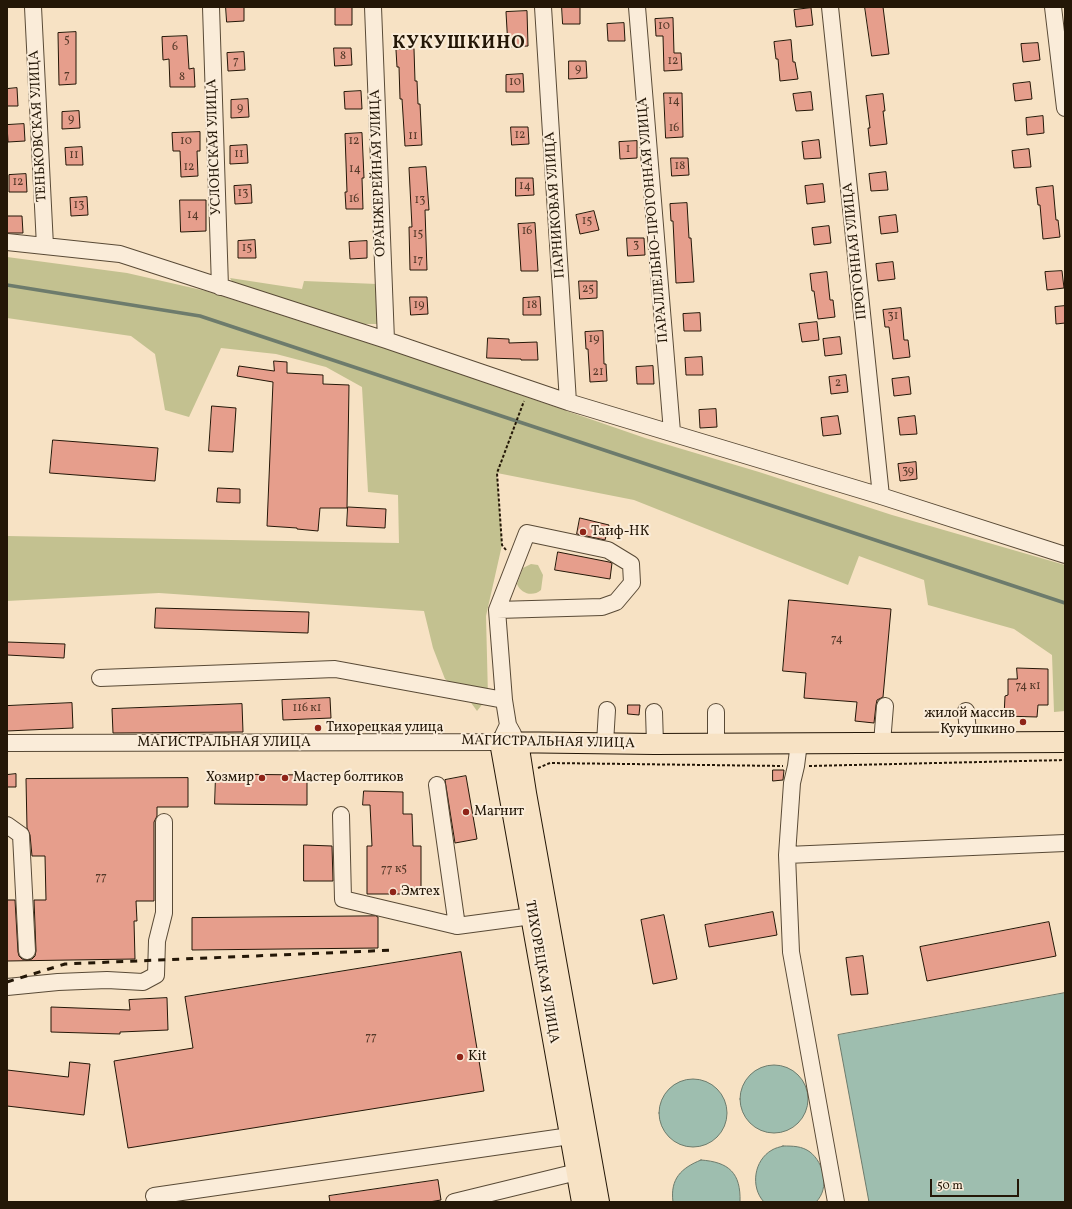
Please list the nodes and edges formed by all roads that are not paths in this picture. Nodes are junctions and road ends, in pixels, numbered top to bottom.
1 (33, 7) edge
2 (211, 7) edge
3 (373, 7) edge
4 (543, 7) edge
5 (637, 7) edge
6 (830, 7) edge
7 (1053, 7) edge
8 (1065, 108) edge
9 (7, 242) edge
10 (45, 246) junction
11 (220, 287) junction
12 (386, 340) junction
13 (568, 402) junction
14 (672, 432) junction
15 (881, 496) junction
16 (1065, 555) edge
17 (497, 610) junction
18 (100, 678) dead end
19 (504, 700) junction
20 (885, 706) dead end
21 (606, 710) dead end
22 (966, 711) dead end
23 (654, 712) dead end
24 (716, 712) dead end
25 (509, 736) junction
26 (969, 742) junction
27 (1065, 742) edge
28 (7, 743) edge
29 (605, 743) junction
30 (799, 743) junction
31 (882, 743) junction
32 (655, 744) junction
33 (716, 744) junction
34 (437, 785) dead end
35 (341, 815) dead end
36 (164, 822) dead end
37 (7, 825) edge
38 (1065, 843) edge
39 (787, 855) junction
40 (532, 916) junction
41 (457, 926) junction
42 (27, 951) dead end
43 (7, 987) edge
44 (570, 1136) junction
45 (577, 1172) junction
46 (154, 1196) dead end
47 (454, 1202) edge
48 (582, 1202) edge
49 (599, 1202) edge
50 (836, 1202) edge

1 - 10 street, ТЕНЬКОВСКАЯ УЛИЦА
2 - 11 street, УСЛОНСКАЯ УЛИЦА
3 - 12 street, ОРАНЖЕРЕЙНАЯ УЛИЦА
4 - 13 street, ПАРНИКОВАЯ УЛИЦА
5 - 14 street, ПАРАЛЛЕЛЬНО-ПРОГОННАЯ УЛИЦА
6 - 15 street, ПРОГОННАЯ УЛИЦА
7 - 8 street
9 - 10 street
10 - 11 street
11 - 12 street
12 - 13 street
13 - 14 street
14 - 15 street
15 - 16 street
17 - 17 street
17 - 19 street
18 - 19 street
19 - 25 street
20 - 31 street
21 - 29 street
22 - 26 street
23 - 32 street
24 - 33 street
25 - 28 street, МАГИСТРАЛЬНАЯ УЛИЦА
25 - 29 main road, МАГИСТРАЛЬНАЯ УЛИЦА
25 - 40 main road, ТИХОРЕЦКАЯ УЛИЦА
25 - 49 main road, ТИХОРЕЦКАЯ УЛИЦА
26 - 27 main road, МАГИСТРАЛЬНАЯ УЛИЦА
26 - 31 main road, МАГИСТРАЛЬНАЯ УЛИЦА
29 - 32 main road, МАГИСТРАЛЬНАЯ УЛИЦА
30 - 31 main road, МАГИСТРАЛЬНАЯ УЛИЦА
30 - 33 main road, МАГИСТРАЛЬНАЯ УЛИЦА
30 - 39 street
32 - 33 main road, МАГИСТРАЛЬНАЯ УЛИЦА
34 - 41 street
35 - 41 street
36 - 43 street
37 - 42 street
38 - 39 street
39 - 50 street
40 - 41 street
40 - 44 main road, ТИХОРЕЦКАЯ УЛИЦА
44 - 45 main road, ТИХОРЕЦКАЯ УЛИЦА
44 - 46 street
45 - 47 street
45 - 48 main road, ТИХОРЕЦКАЯ УЛИЦА

